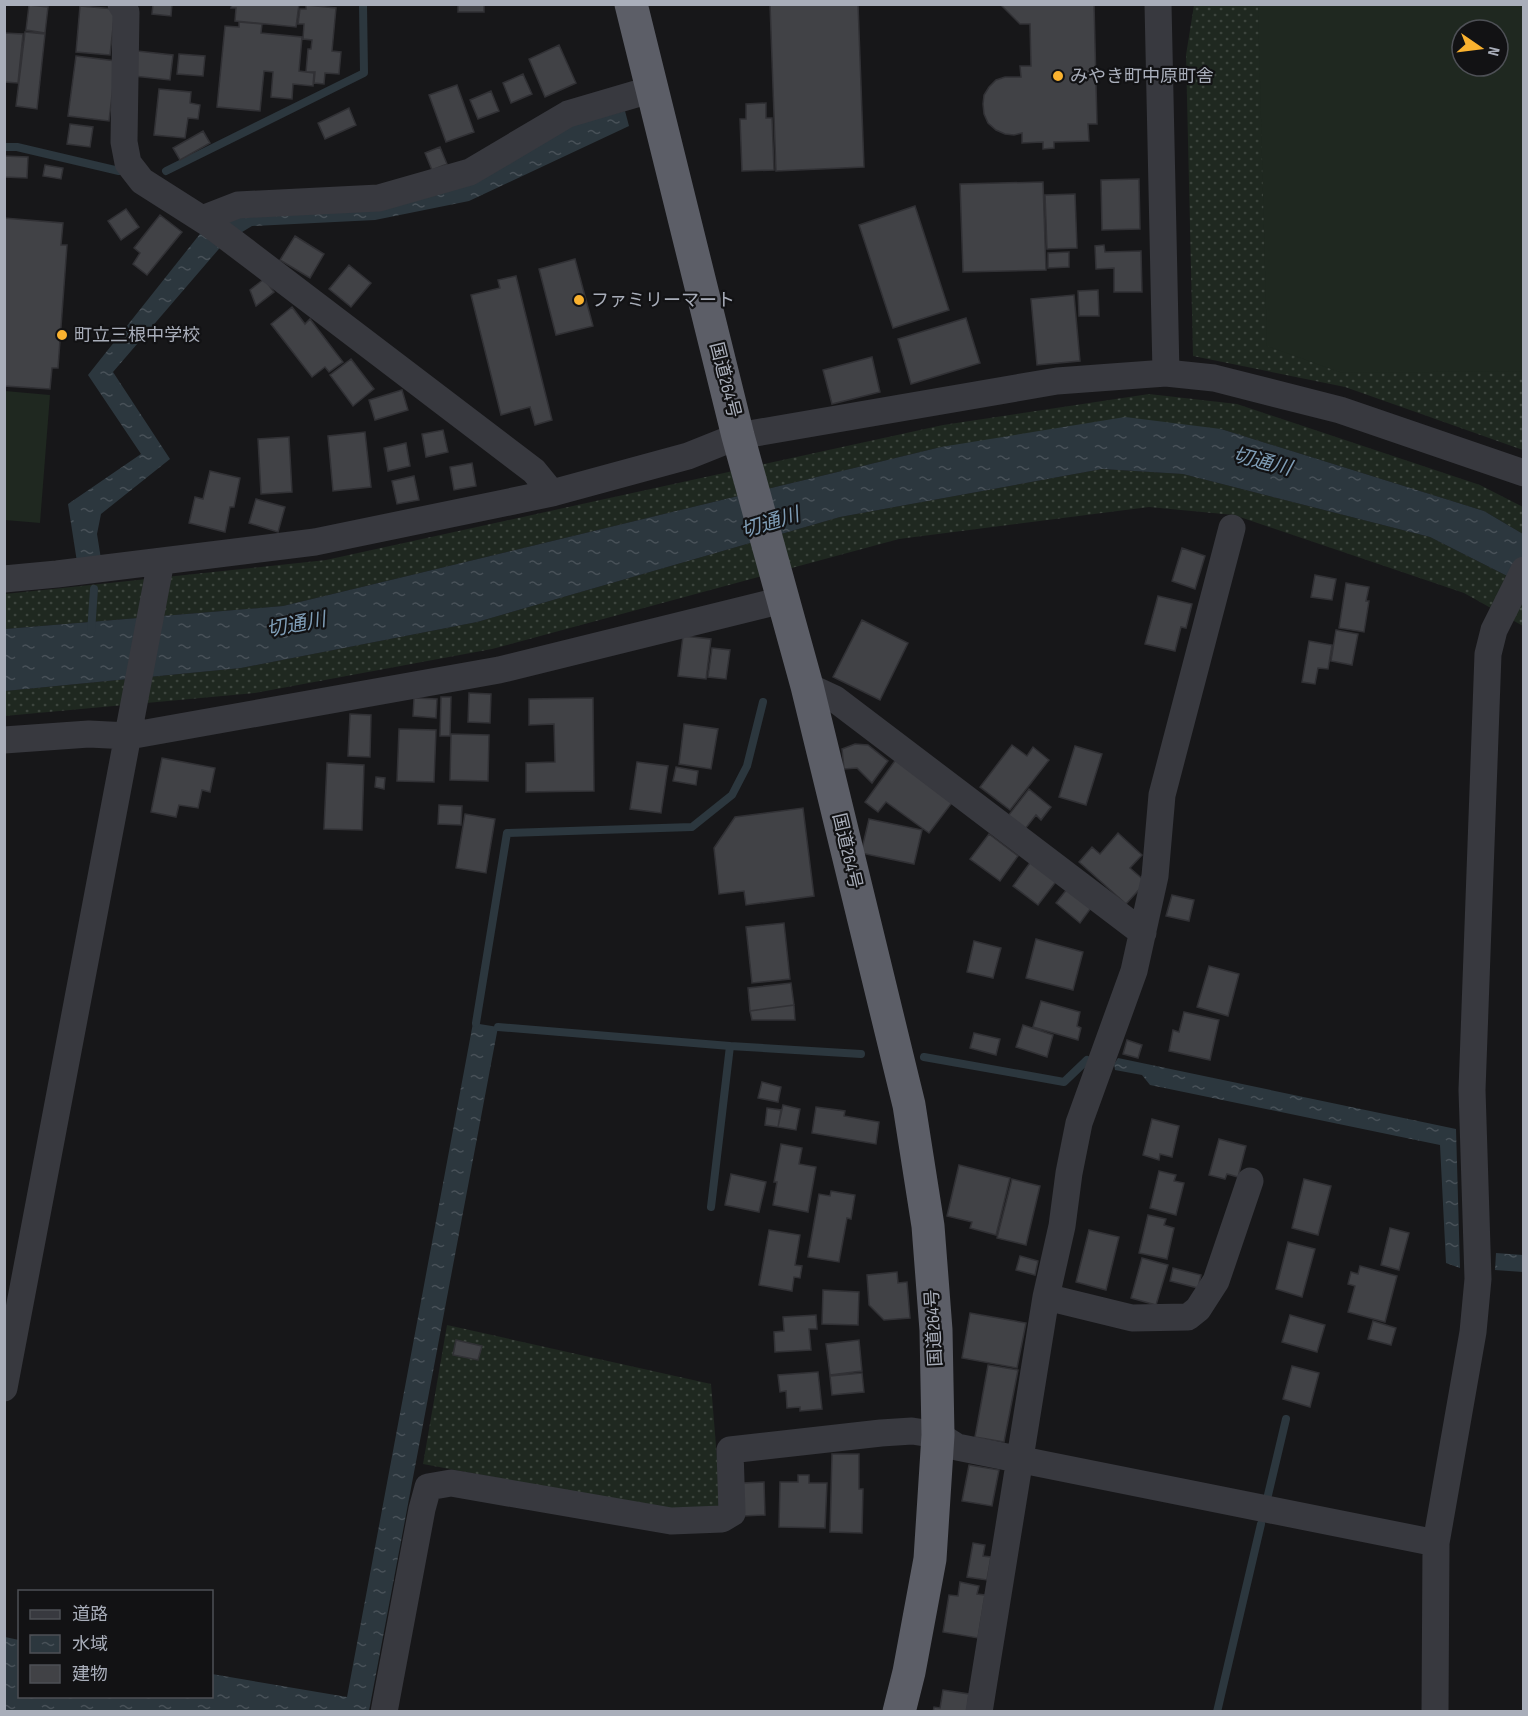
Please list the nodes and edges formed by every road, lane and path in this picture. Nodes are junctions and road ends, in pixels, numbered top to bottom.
1 (121, 4) edge
2 (631, 4) edge
3 (1158, 4) edge
4 (653, 89) junction
5 (205, 221) junction
6 (1166, 373) junction
7 (740, 444) junction
8 (1524, 473) edge
9 (552, 494) junction
10 (1232, 528) dead end
11 (160, 566) junction
12 (1524, 570) edge
13 (4, 579) edge
14 (783, 600) junction
15 (807, 686) junction
16 (130, 730) junction
17 (4, 740) edge
18 (1143, 933) junction
19 (1250, 1181) dead end
20 (1046, 1297) junction
21 (4, 1388) edge
22 (938, 1435) junction
23 (1019, 1459) junction
24 (1436, 1543) junction
25 (384, 1712) edge
26 (899, 1712) edge
27 (979, 1712) edge
28 (1435, 1712) edge

1 - 5 street
2 - 4 highway, 国道264号
3 - 6 street
4 - 5 street
4 - 7 highway, 国道264号
5 - 9 street
6 - 7 street
6 - 8 street
7 - 9 street
7 - 14 highway, 国道264号
9 - 11 street
10 - 18 street
11 - 13 street
11 - 16 street
12 - 24 street
14 - 15 highway, 国道264号
14 - 16 street
15 - 18 street
15 - 22 highway, 国道264号
16 - 17 street
16 - 21 street
18 - 20 street
19 - 20 street
20 - 23 street
22 - 23 street
22 - 25 street
22 - 26 highway, 国道264号
23 - 24 street
23 - 27 street
24 - 28 street

